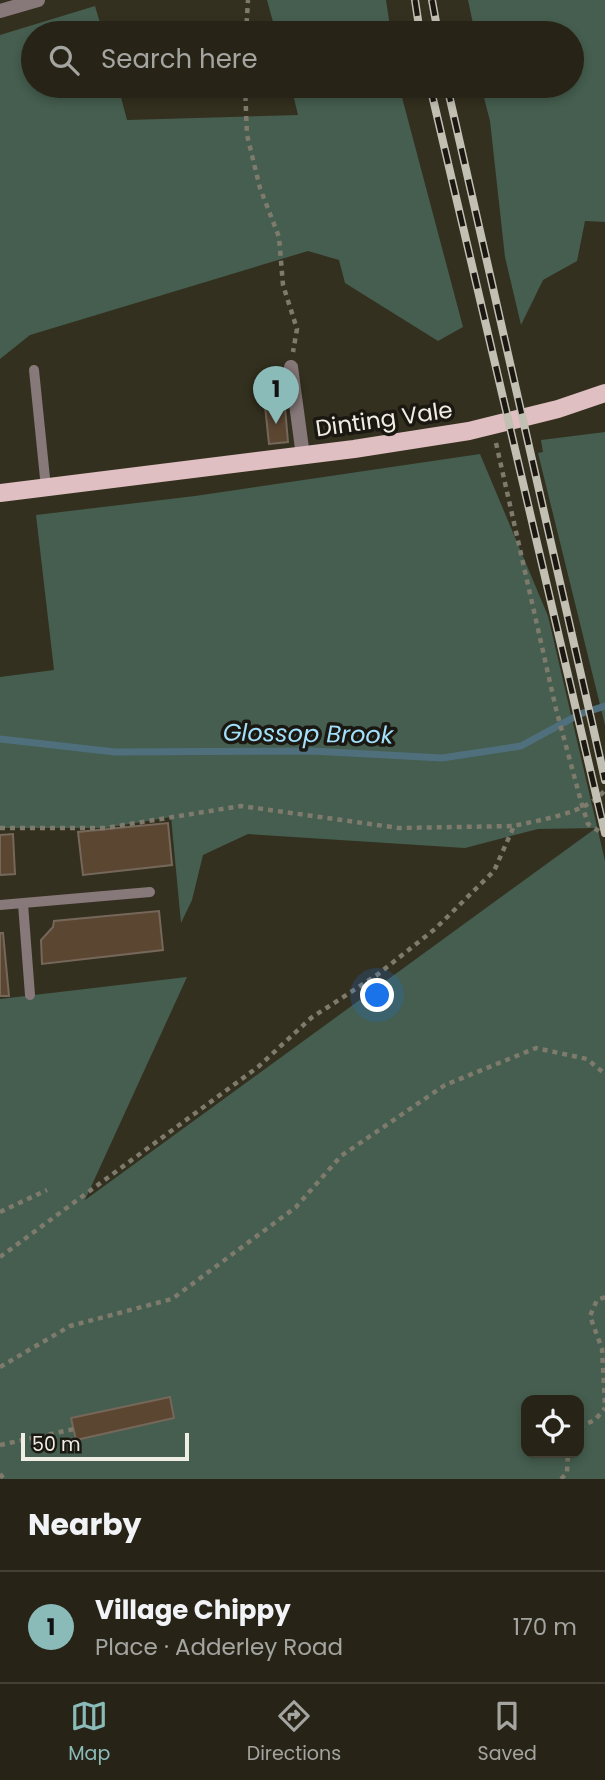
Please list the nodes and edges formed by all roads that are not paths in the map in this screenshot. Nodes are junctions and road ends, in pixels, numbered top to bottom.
1 (38, 0) edge
2 (0, 11) edge
3 (291, 367) road end
4 (34, 370) dead end
5 (605, 393) edge
6 (303, 456) junction
7 (46, 488) junction
8 (0, 493) edge
9 (150, 892) dead end
10 (23, 904) junction
11 (0, 905) edge
12 (30, 995) dead end

1 - 2 street
3 - 6 street
4 - 7 lane
5 - 6 main road, Dinting Vale
6 - 7 main road, Dinting Vale
7 - 8 main road, Dinting Vale
9 - 10 lane
10 - 11 lane
10 - 12 lane

